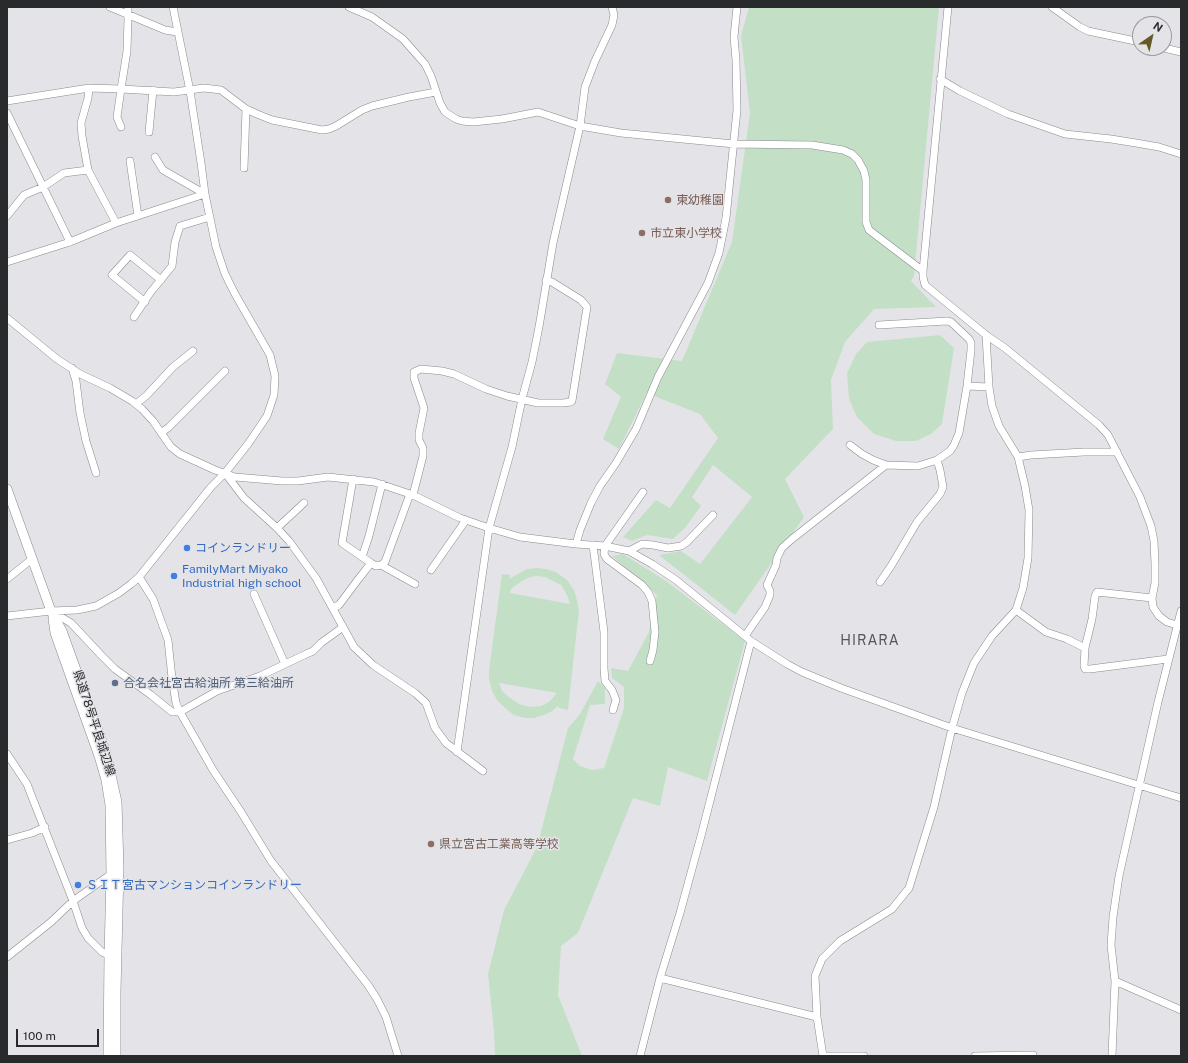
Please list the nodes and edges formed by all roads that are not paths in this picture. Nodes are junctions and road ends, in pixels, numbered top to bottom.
1 (110, 7) edge
2 (173, 7) edge
3 (349, 7) edge
4 (612, 7) edge
5 (737, 7) edge
6 (948, 7) edge
7 (1052, 7) edge
8 (128, 10) edge
9 (177, 32) junction
10 (1132, 40) edge
11 (940, 79) junction
12 (89, 88) junction
13 (121, 89) junction
14 (153, 90) junction
15 (190, 91) junction
16 (436, 92) junction
17 (7, 101) edge
18 (246, 109) junction
19 (7, 113) edge
20 (580, 126) junction
21 (121, 127) dead end
22 (149, 132) dead end
23 (734, 144) junction
24 (1181, 154) edge
25 (155, 157) dead end
26 (130, 160) dead end
27 (244, 168) dead end
28 (88, 170) junction
29 (44, 187) junction
30 (205, 194) junction
31 (7, 216) edge
32 (138, 216) junction
33 (210, 217) junction
34 (116, 223) junction
35 (70, 242) junction
36 (7, 262) edge
37 (923, 271) junction
38 (161, 280) junction
39 (546, 280) junction
40 (145, 302) junction
41 (134, 317) dead end
42 (7, 318) edge
43 (971, 322) junction
44 (879, 325) dead end
45 (962, 332) junction
46 (986, 335) junction
47 (193, 351) dead end
48 (72, 368) junction
49 (225, 371) dead end
50 (967, 386) junction
51 (989, 387) junction
52 (522, 399) junction
53 (136, 404) junction
54 (161, 433) junction
55 (850, 445) dead end
56 (1117, 452) junction
57 (1018, 457) junction
58 (937, 460) junction
59 (886, 465) junction
60 (96, 473) dead end
61 (225, 473) junction
62 (353, 479) junction
63 (382, 484) junction
64 (7, 489) edge
65 (643, 492) dead end
66 (411, 494) junction
67 (304, 503) dead end
68 (714, 515) dead end
69 (466, 520) junction
70 (277, 528) junction
71 (489, 528) junction
72 (576, 544) junction
73 (593, 545) junction
74 (605, 546) junction
75 (629, 551) junction
76 (362, 557) junction
77 (32, 559) junction
78 (371, 563) junction
79 (381, 566) junction
80 (431, 570) dead end
81 (139, 577) junction
82 (7, 579) edge
83 (880, 582) dead end
84 (415, 584) dead end
85 (254, 594) dead end
86 (1152, 598) junction
87 (333, 608) junction
88 (1016, 610) junction
89 (1181, 610) edge
90 (51, 611) junction
91 (7, 616) edge
92 (1177, 625) junction
93 (343, 627) junction
94 (1178, 634) edge
95 (745, 636) junction
96 (751, 641) junction
97 (1085, 648) junction
98 (1168, 660) junction
99 (650, 661) dead end
100 (285, 664) junction
101 (613, 710) dead end
102 (180, 712) junction
103 (952, 728) junction
104 (457, 752) junction
105 (7, 754) edge
106 (483, 771) dead end
107 (1140, 784) junction
108 (1181, 798) edge
109 (45, 828) junction
110 (7, 840) edge
111 (115, 872) junction
112 (73, 901) junction
113 (7, 957) edge
114 (113, 957) junction
115 (660, 978) junction
116 (1115, 981) junction
117 (1181, 1010) edge
118 (817, 1016) junction
119 (1033, 1055) edge
120 (108, 1056) edge
121 (116, 1056) edge
122 (398, 1056) edge
123 (640, 1056) edge
124 (823, 1056) edge
125 (864, 1056) edge
126 (975, 1056) edge
127 (1112, 1056) edge

1 - 8 street
2 - 9 street
3 - 16 street
4 - 20 street
5 - 23 street
6 - 11 street
7 - 10 street
8 - 9 street
8 - 13 street
9 - 15 street
11 - 24 street
11 - 37 street
12 - 13 street
12 - 17 street
12 - 28 street
13 - 14 street
13 - 21 street
14 - 15 street
14 - 22 street
15 - 18 street
15 - 30 street
16 - 18 street
16 - 20 street
18 - 27 street
19 - 29 street
20 - 23 street
20 - 39 street
23 - 37 street
23 - 72 street
25 - 30 street
26 - 32 street
28 - 29 street
28 - 34 street
29 - 31 street
29 - 35 street
30 - 32 street
30 - 33 street
32 - 34 street
33 - 38 street
33 - 61 street
34 - 35 street
35 - 36 street
37 - 43 street
38 - 40 street
38 - 40 street
39 - 52 street
39 - 52 street
40 - 41 street
42 - 48 street
43 - 45 street
43 - 46 street
44 - 45 street
45 - 50 street
46 - 51 street
46 - 56 street
47 - 53 street
48 - 53 street
48 - 60 street
49 - 54 street
50 - 51 street
50 - 58 street
51 - 57 street
52 - 66 street
52 - 71 street
53 - 54 street
54 - 61 street
55 - 59 street
56 - 57 street
56 - 86 street
57 - 88 street
58 - 59 street
58 - 83 street
59 - 95 street
61 - 62 street
61 - 70 street
61 - 81 street
62 - 63 street
62 - 76 street
63 - 66 street
63 - 76 street
64 - 77 main road, 県道78号平良城辺線
65 - 74 street
66 - 69 street
66 - 79 street
67 - 70 street
68 - 75 street
69 - 71 street
69 - 80 street
70 - 87 street
71 - 72 street
71 - 104 street
72 - 73 street
73 - 74 street
73 - 101 street
74 - 75 street
74 - 99 street
75 - 95 street
76 - 78 street
77 - 82 street
77 - 90 main road, 県道78号平良城辺線
78 - 79 street
78 - 87 street
79 - 84 street
81 - 90 street
81 - 102 street
85 - 100 street
86 - 92 street
86 - 97 street
87 - 93 street
88 - 97 street
88 - 103 street
89 - 92 street
90 - 91 street
90 - 102 street
90 - 111 main road, 県道78号平良城辺線
92 - 94 street
93 - 100 street
93 - 104 street
94 - 98 street
95 - 96 street
96 - 103 street
96 - 115 street
97 - 98 street
98 - 107 street
100 - 102 street
102 - 122 street
103 - 107 street
103 - 118 street
104 - 106 street
105 - 109 street
107 - 108 street
107 - 116 street
109 - 110 street
109 - 112 street
111 - 112 street
111 - 114 main road, 県道78号平良城辺線
112 - 113 street
112 - 114 street
114 - 120 main road, 県道78号平良城辺線
114 - 121 main road, 県道78号平良城辺線
115 - 118 street
115 - 123 street
116 - 117 street
116 - 127 street
118 - 124 street
119 - 126 street
124 - 125 street

